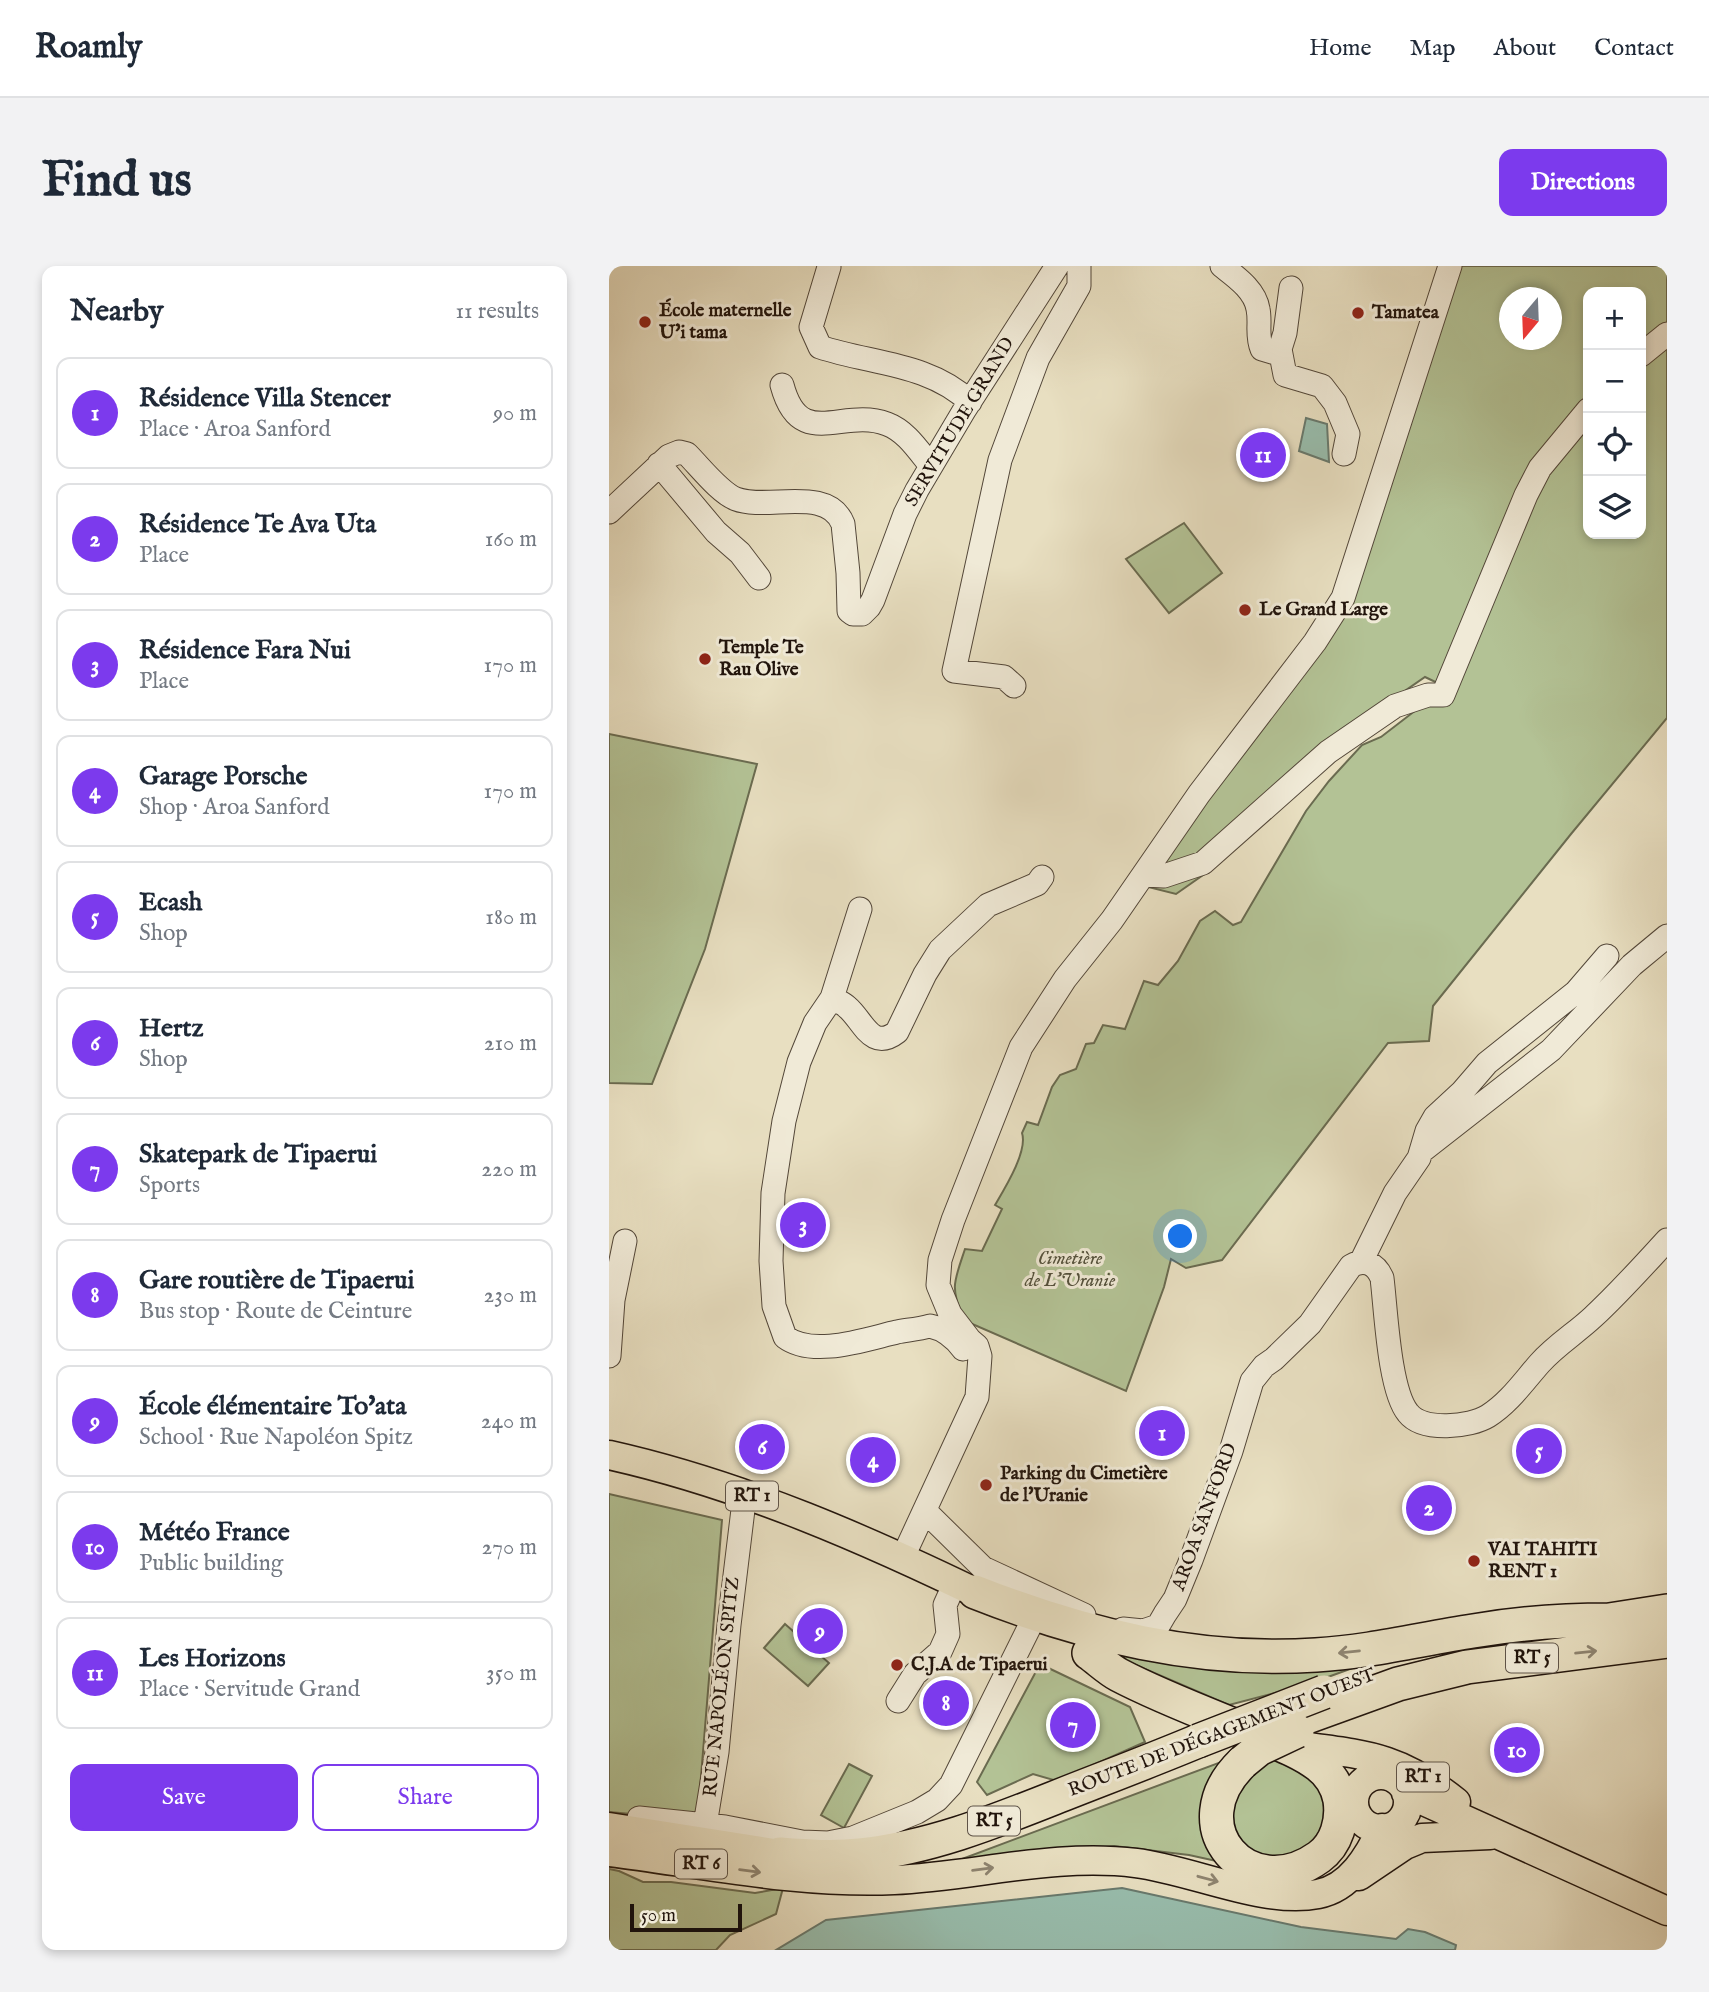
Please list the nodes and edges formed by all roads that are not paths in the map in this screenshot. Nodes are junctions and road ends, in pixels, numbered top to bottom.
1 (1057, 266) edge
2 (1079, 266) edge
3 (1222, 266) edge
4 (1450, 266) edge
5 (829, 267) edge
6 (1291, 288) dead end
7 (1667, 334) edge
8 (1280, 349) junction
9 (1646, 351) edge
10 (782, 385) dead end
11 (970, 402) junction
12 (1586, 413) edge
13 (1344, 454) dead end
14 (659, 464) junction
15 (930, 466) junction
16 (609, 512) edge
17 (759, 578) dead end
18 (1014, 687) dead end
19 (1144, 875) junction
20 (1042, 877) dead end
21 (859, 909) dead end
22 (1667, 936) edge
23 (1607, 956) dead end
24 (832, 998) junction
25 (1422, 1151) junction
26 (1667, 1240) edge
27 (625, 1241) dead end
28 (1361, 1262) junction
29 (609, 1356) edge
30 (979, 1371) junction
31 (609, 1455) edge
32 (745, 1493) junction
33 (925, 1511) junction
34 (902, 1559) junction
35 (965, 1588) junction
36 (1667, 1611) edge
37 (1610, 1619) junction
38 (1032, 1622) junction
39 (1667, 1641) edge
40 (1089, 1653) junction
41 (1340, 1695) junction
42 (898, 1701) dead end
43 (1297, 1733) junction
44 (1203, 1749) junction
45 (1379, 1805) junction
46 (609, 1824) edge
47 (705, 1825) junction
48 (1490, 1831) junction
49 (1528, 1848) junction
50 (609, 1852) edge
51 (787, 1865) junction
52 (1294, 1871) junction
53 (1341, 1885) junction
54 (1667, 1911) edge

1 - 11 street, SERVITUDE GRAND
2 - 18 street
3 - 8 street
4 - 19 street
5 - 11 street
6 - 8 street
7 - 9 street
8 - 13 street
10 - 15 street
11 - 15 street, SERVITUDE GRAND
12 - 19 street
14 - 15 street, SERVITUDE GRAND
14 - 16 street, SERVITUDE GRAND
14 - 17 street
19 - 30 street
20 - 24 street
21 - 24 street
22 - 25 street
23 - 25 street
24 - 30 street
25 - 28 street
26 - 28 street
27 - 29 street
28 - 33 street, AROA SANFORD
30 - 33 street
31 - 32 main road, RT 1
32 - 34 main road, RT 1
32 - 47 street, RUE NAPOLÉON SPITZ
33 - 34 street
34 - 35 main road, RT 1
37 -> 35 highway
35 - 38 main road, RT 1
35 - 42 street
36 - 37 highway, ROUTE DE DÉGAGEMENT OUEST / RT 5
37 - 41 highway, ROUTE DE DÉGAGEMENT OUEST / RT 5
38 - 40 main road, RT 1
38 - 47 street
41 -> 39 highway, ROUTE DE DÉGAGEMENT OUEST / RT 5
40 - 43 main road, RT 1
40 - 52 highway
41 - 43 highway
41 - 44 highway, ROUTE DE DÉGAGEMENT OUEST / RT 5, bridge
43 - 44 highway, ROUTE DE DÉGAGEMENT OUEST / RT 5
43 - 45 main road, RT 1
43 - 49 main road, RT 1
43 - 52 highway, bridge
44 - 51 highway, ROUTE DE DÉGAGEMENT OUEST / RT 5
45 - 48 main road, RT 1
45 - 52 highway
45 - 53 main road
46 - 47 street, RUE NAPOLÉON SPITZ
46 - 51 main road, RT 6
48 - 49 main road, RT 1
48 - 53 main road
49 - 54 main road, RT 1
50 -> 51 main road, RT 6
51 -> 53 main road

